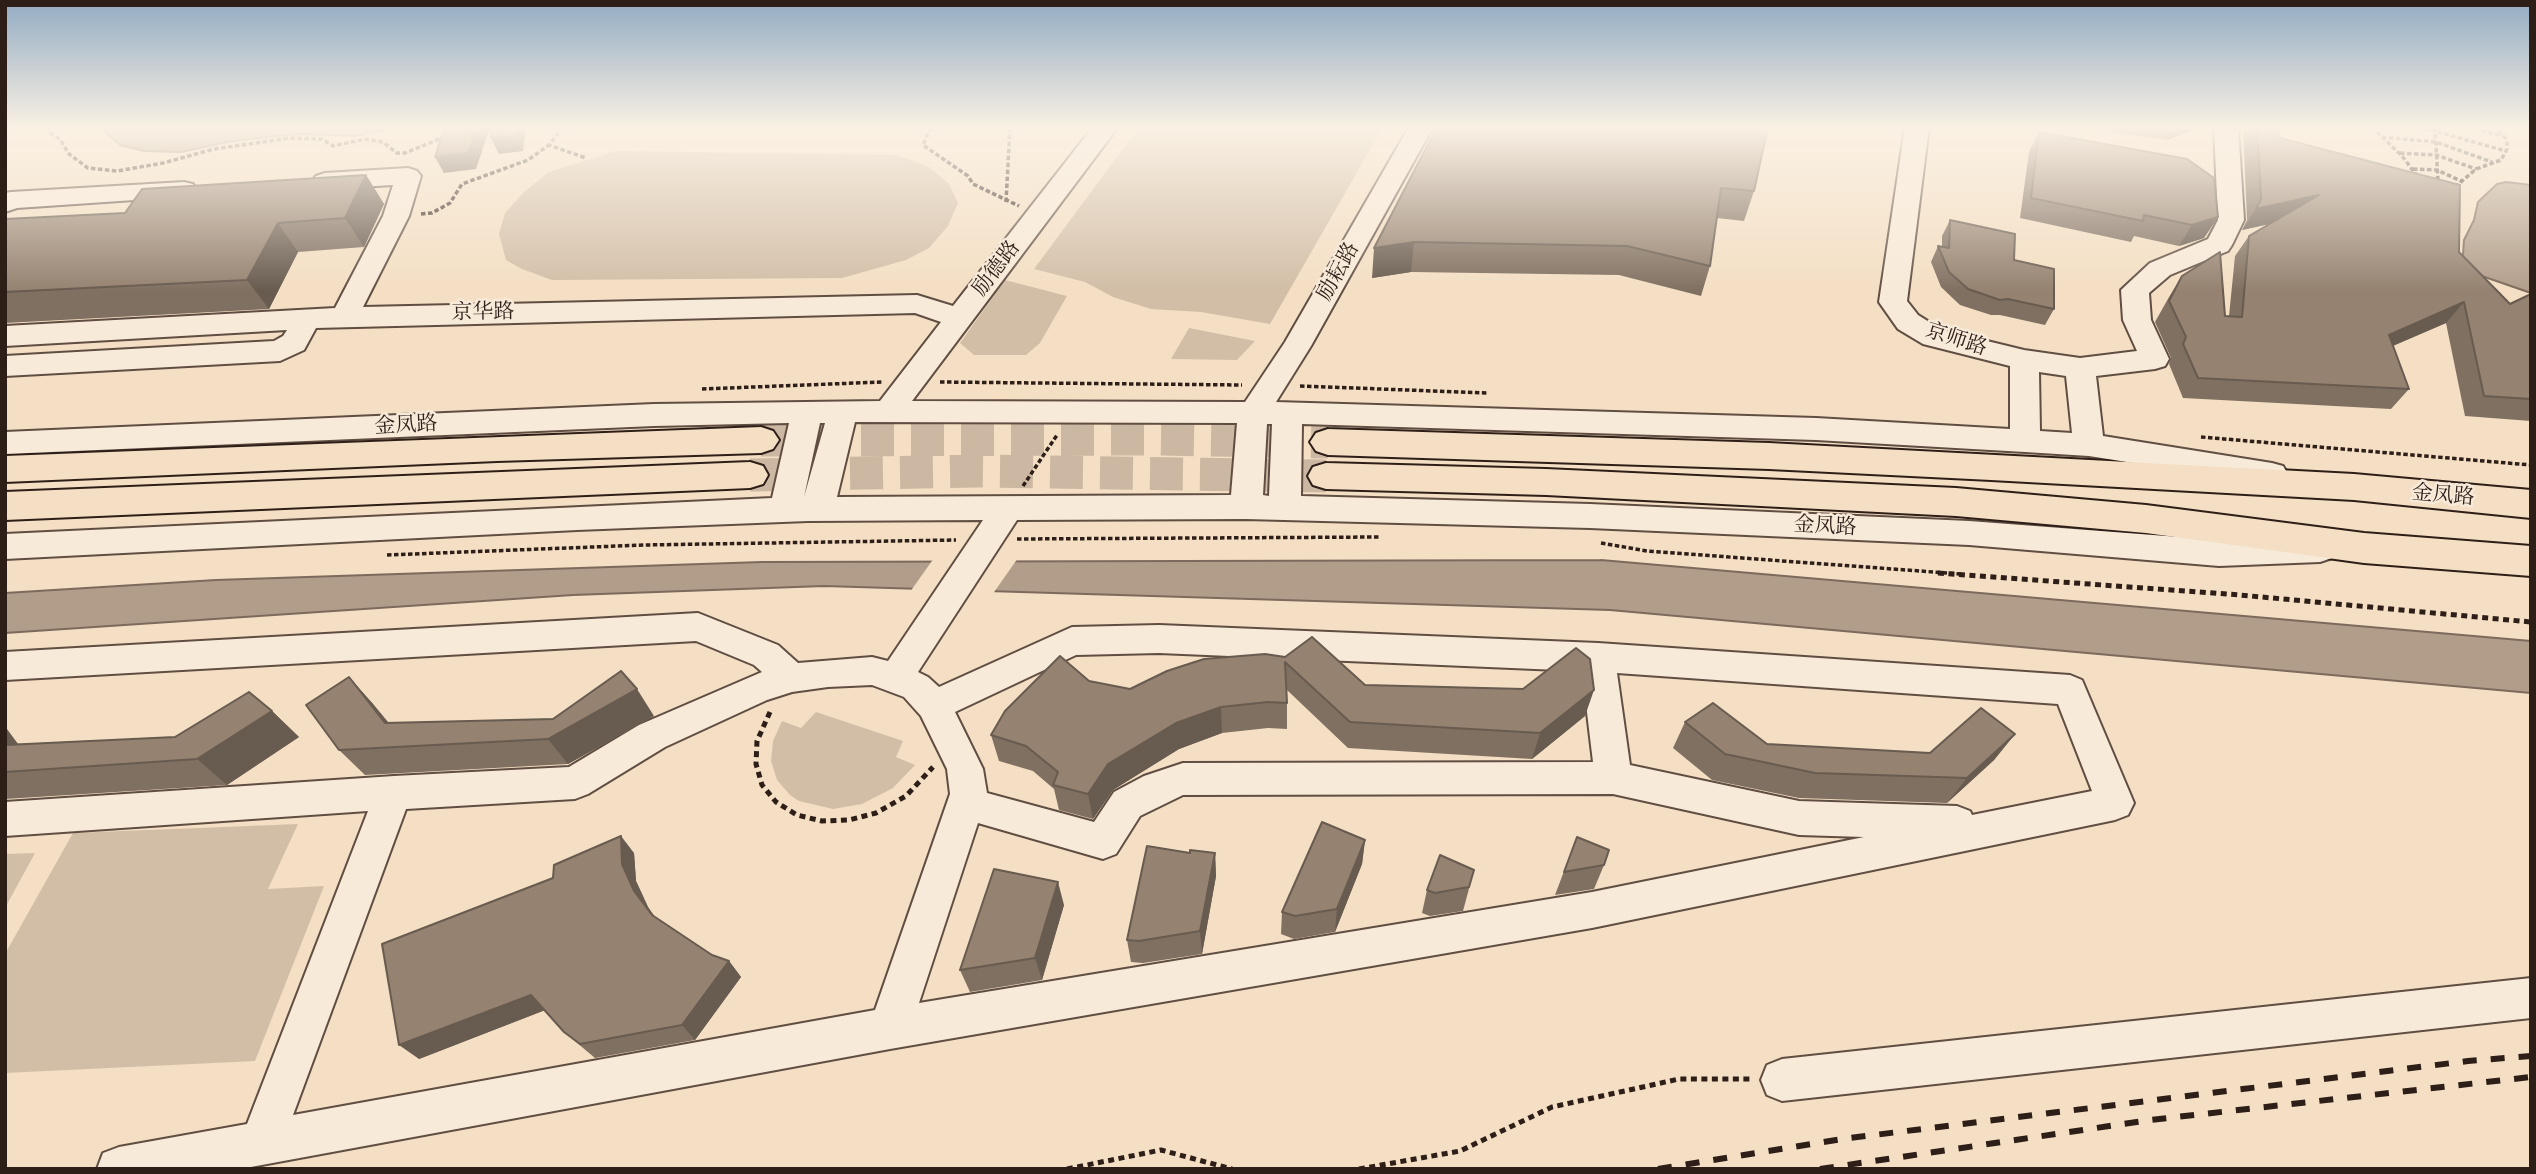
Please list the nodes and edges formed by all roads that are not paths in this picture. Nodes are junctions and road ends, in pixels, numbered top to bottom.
1 (318, 182) edge
2 (406, 182) edge
3 (1063, 182) edge
4 (1390, 182) edge
5 (1909, 182) edge
6 (2229, 182) edge
7 (299, 183) edge
8 (203, 189) edge
9 (5, 204) edge
10 (344, 317) junction
11 (307, 318) junction
12 (960, 318) junction
13 (5, 337) edge
14 (2024, 360) junction
15 (5, 366) edge
16 (2080, 368) junction
17 (843, 411) junction
18 (888, 411) junction
19 (807, 412) junction
20 (1287, 413) junction
21 (1253, 414) junction
22 (761, 440) tunnel mouth
23 (2025, 441) junction
24 (5, 443) edge
25 (2089, 445) junction
26 (5, 469) edge
27 (750, 475) tunnel mouth
28 (2354, 487) junction
29 (2531, 504) edge
30 (5, 506) edge
31 (1246, 507) junction
32 (1285, 507) junction
33 (1008, 508) junction
34 (818, 509) junction
35 (785, 510) junction
36 (5, 547) edge
37 (2364, 548) junction
38 (2531, 561) edge
39 (1598, 657) junction
40 (5, 666) edge
41 (896, 677) junction
42 (792, 678) junction
43 (934, 706) junction
44 (1613, 778) junction
45 (394, 792) junction
46 (968, 804) junction
47 (5, 819) edge
48 (2015, 825) junction
49 (2531, 998) edge
50 (876, 1030) junction
51 (1782, 1080) road end
52 (261, 1143) junction
53 (121, 1169) edge

1 - 7 street
2 - 10 street
3 - 12 street, 励德路
4 - 21 street, 励耘路
5 - 14 street, 京师路
6 - 16 street, 京师路
8 - 9 street
10 - 11 street, 京华路
10 - 12 street, 京华路
11 - 13 street, 京华路
11 - 15 street
12 - 18 street, 励德路
14 - 16 street, 京师路
14 - 23 street
16 - 25 street
17 - 18 street, 金凤路
17 - 19 street, 金凤路
17 - 34 street
18 - 21 street, 金凤路
19 - 24 street, 金凤路
19 - 35 street
20 - 21 street, 金凤路
20 - 23 street, 金凤路
20 - 32 street
21 - 31 street
22 - 26 highway, 金凤路
23 - 25 street, 金凤路
25 - 28 street, 金凤路
27 - 30 highway
28 - 29 highway, 金凤路
28 - 37 highway, 金凤路
31 - 32 street, 金凤路
31 - 33 street, 金凤路
32 - 37 street, 金凤路
33 - 34 street, 金凤路
33 - 41 street
34 - 35 street, 金凤路
35 - 36 street
37 - 38 highway, 金凤路
39 - 43 street
39 - 44 street
39 - 48 street
40 - 42 street
41 - 42 street
41 - 43 street
42 - 45 street
43 - 46 street
44 - 46 street
44 - 48 street
45 - 47 street
45 - 52 street
46 - 50 street
48 - 50 street
49 - 51 street
50 - 52 street
50 - 53 street
52 - 53 street

